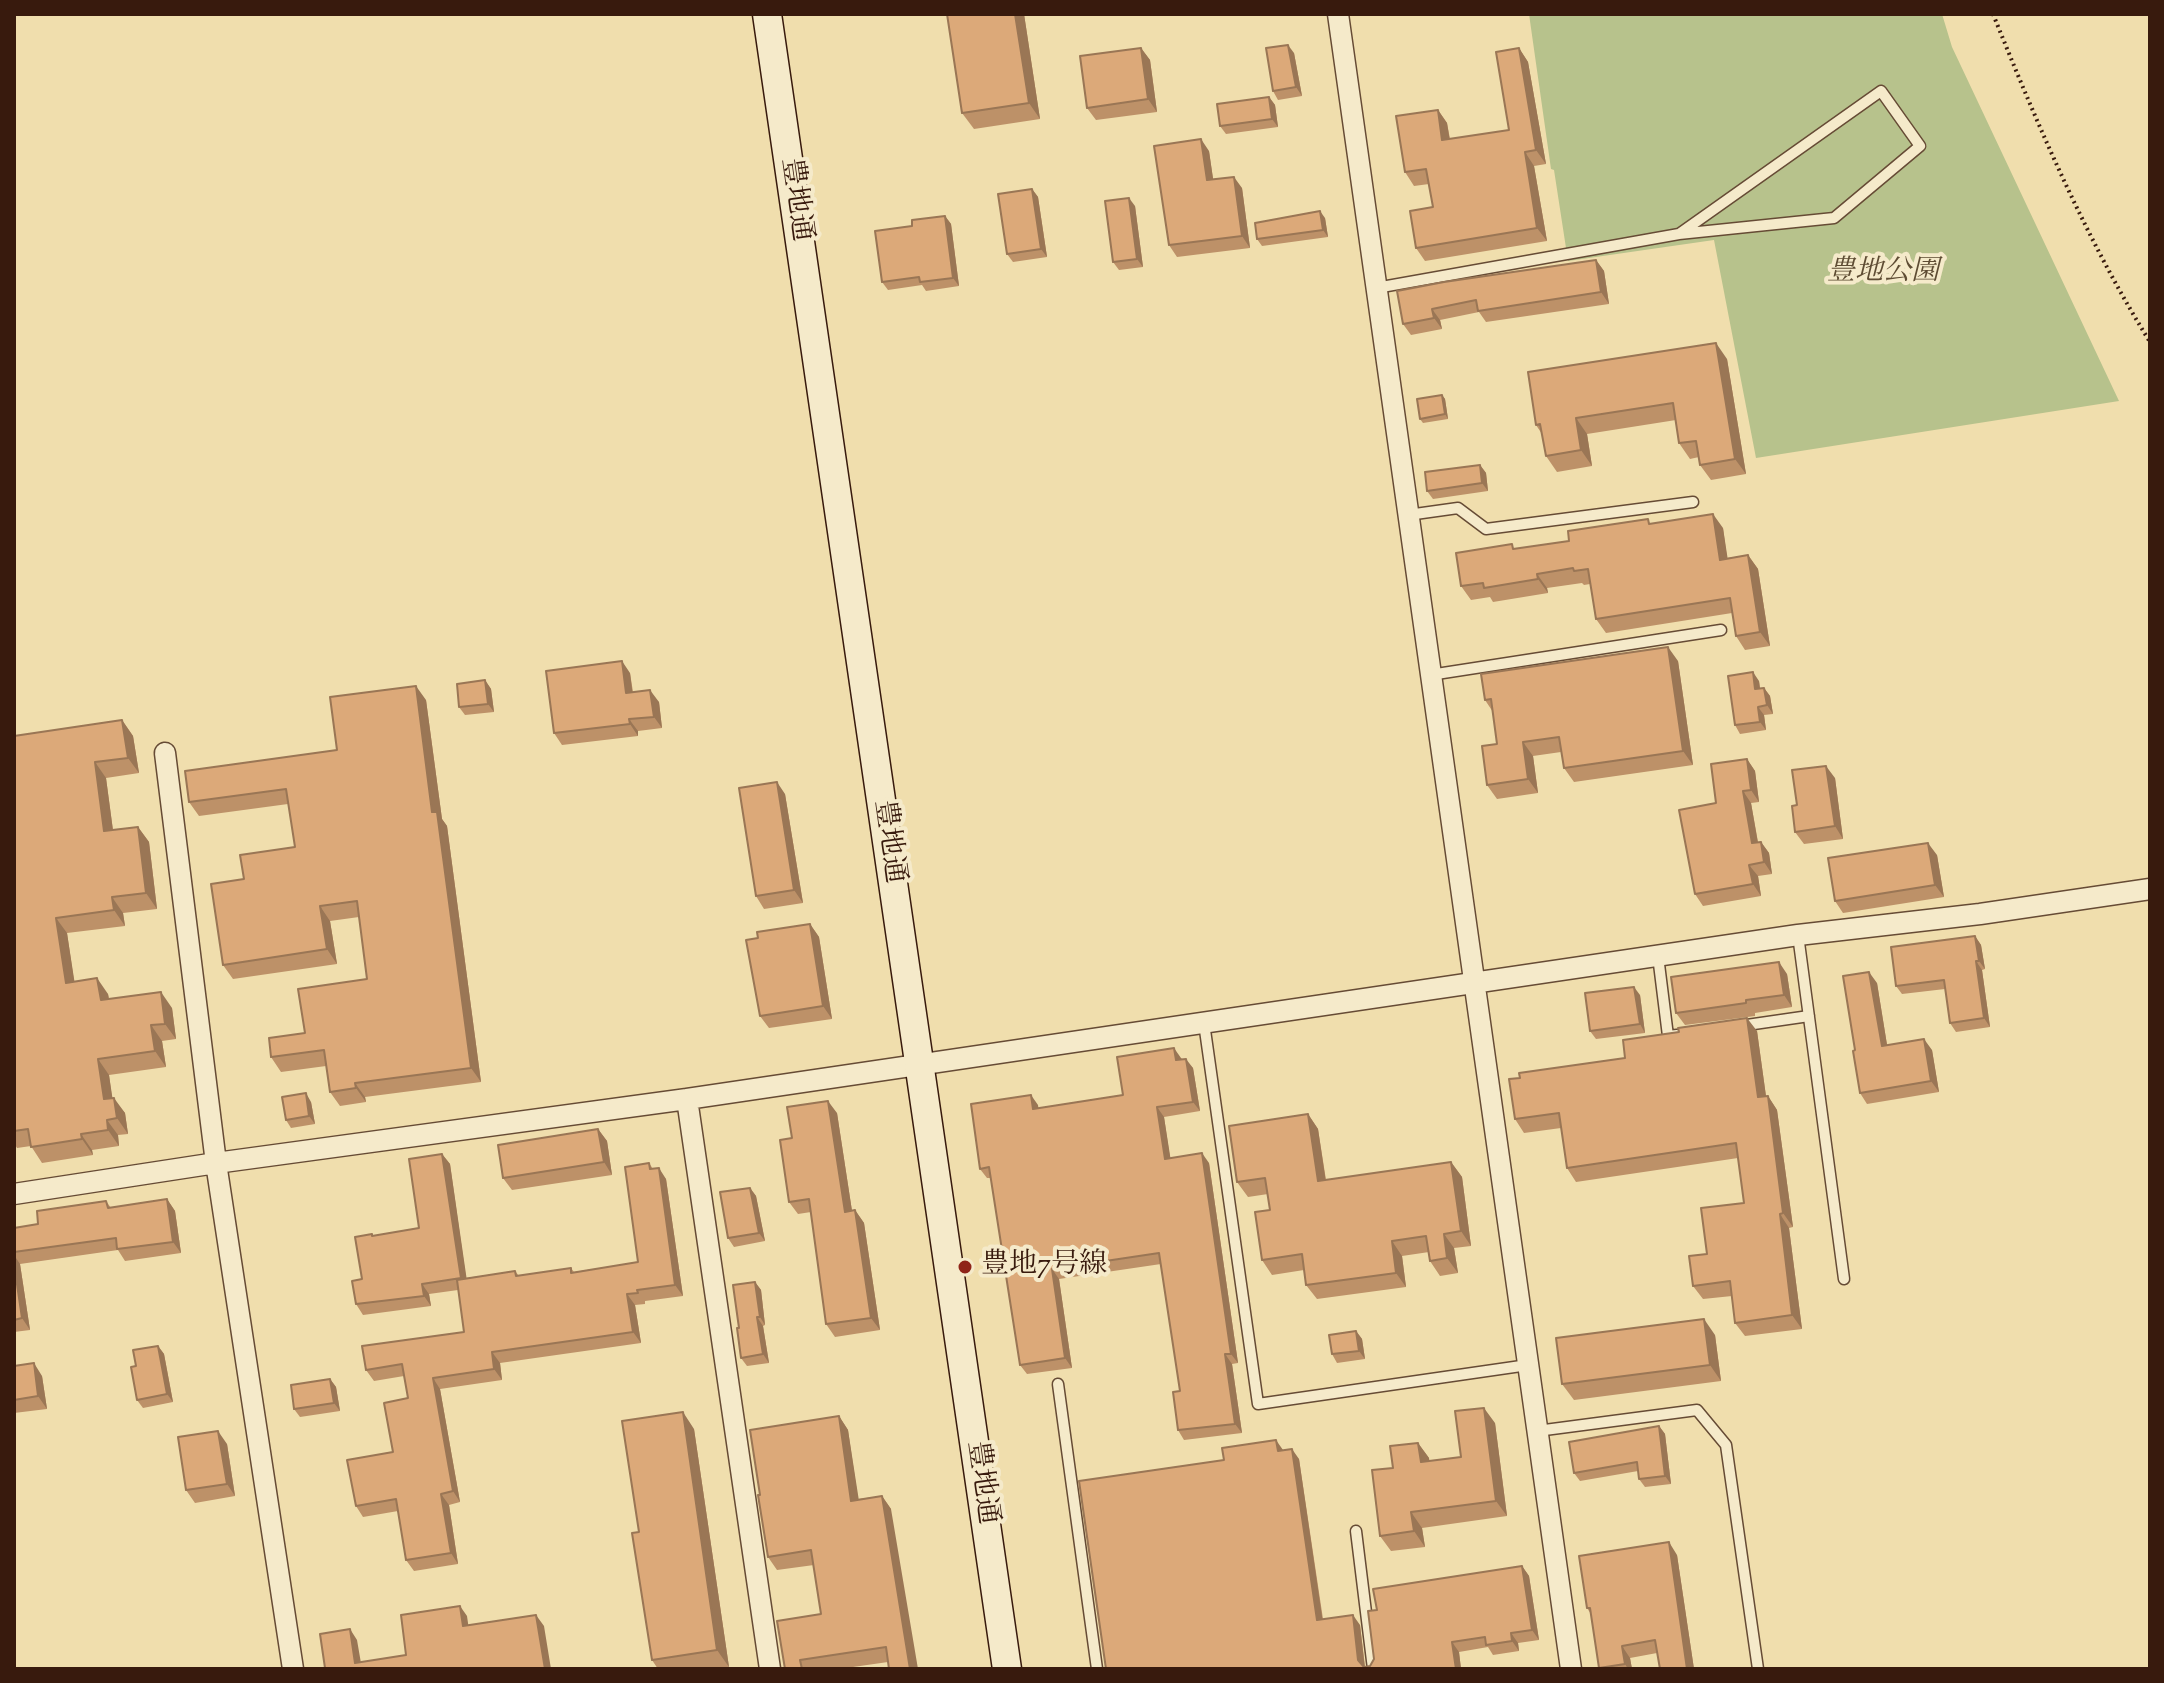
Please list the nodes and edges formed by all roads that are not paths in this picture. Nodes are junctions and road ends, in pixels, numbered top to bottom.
1 (767, 14) edge
2 (1338, 14) edge
3 (1679, 234) junction
4 (1376, 288) junction
5 (1693, 502) dead end
6 (1408, 515) junction
7 (1721, 630) dead end
8 (1430, 675) junction
9 (165, 753) dead end
10 (2150, 889) edge
11 (1798, 935) junction
12 (1658, 956) junction
13 (1473, 983) junction
14 (1809, 1016) junction
15 (1204, 1023) junction
16 (1731, 1027) edge
17 (1684, 1034) edge
18 (919, 1065) junction
19 (687, 1099) junction
20 (216, 1163) junction
21 (14, 1194) edge
22 (1844, 1279) dead end
23 (1528, 1365) junction
24 (1058, 1384) dead end
25 (1537, 1431) junction
26 (1356, 1531) dead end
27 (293, 1669) edge
28 (770, 1669) edge
29 (1007, 1669) edge
30 (1097, 1669) edge
31 (1373, 1669) edge
32 (1571, 1669) edge
33 (1758, 1669) edge

1 - 18 main road, 豊地通
2 - 4 street
3 - 3 lane
3 - 4 lane
4 - 6 street
5 - 6 lane
6 - 8 street
7 - 8 lane
8 - 13 street
9 - 20 street
10 - 11 street
11 - 12 street
11 - 14 lane
12 - 13 street
12 - 17 lane
13 - 15 street
13 - 23 street
14 - 16 lane
14 - 22 lane
15 - 18 street
15 - 23 lane
18 - 19 street
18 - 29 main road, 豊地通
19 - 20 street
19 - 28 street
20 - 21 street
20 - 27 street
23 - 25 street
24 - 30 lane
25 - 32 street
25 - 33 lane
26 - 31 lane

